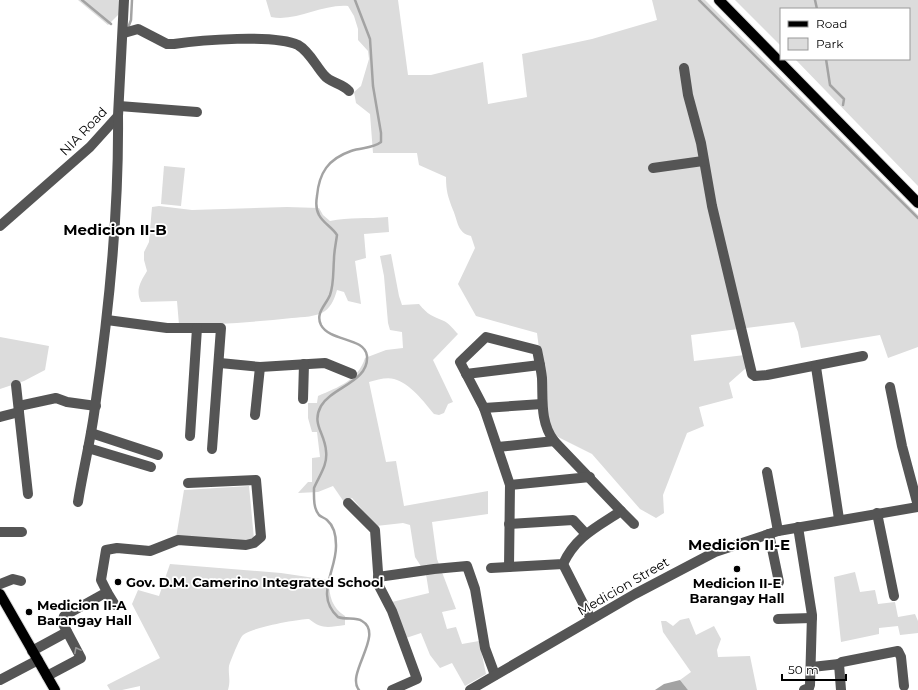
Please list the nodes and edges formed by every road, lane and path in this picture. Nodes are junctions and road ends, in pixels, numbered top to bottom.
1 (124, 0) edge
2 (719, 0) edge
3 (124, 32) junction
4 (684, 68) dead end
5 (349, 91) dead end
6 (118, 111) junction
7 (197, 112) dead end
8 (703, 161) junction
9 (654, 168) dead end
10 (918, 203) edge
11 (0, 226) edge
12 (107, 320) junction
13 (197, 328) junction
14 (863, 356) dead end
15 (220, 363) junction
16 (304, 364) junction
17 (540, 365) junction
18 (260, 367) junction
19 (816, 367) junction
20 (352, 374) dead end
21 (466, 374) junction
22 (16, 385) dead end
23 (890, 387) dead end
24 (303, 399) dead end
25 (542, 404) junction
26 (96, 406) junction
27 (484, 408) junction
28 (19, 409) junction
29 (255, 415) dead end
30 (0, 417) edge
31 (91, 433) junction
32 (190, 436) dead end
33 (554, 441) junction
34 (498, 447) junction
35 (88, 448) junction
36 (212, 449) dead end
37 (158, 455) dead end
38 (151, 467) dead end
39 (767, 472) dead end
40 (590, 477) junction
41 (188, 483) dead end
42 (510, 485) junction
43 (28, 494) dead end
44 (78, 502) dead end
45 (348, 503) dead end
46 (918, 506) edge
47 (621, 511) junction
48 (877, 513) junction
49 (839, 519) junction
50 (509, 524) junction
51 (634, 524) dead end
52 (798, 527) junction
53 (0, 532) edge
54 (22, 532) dead end
55 (774, 533) junction
56 (586, 534) junction
57 (563, 564) junction
58 (509, 566) junction
59 (491, 568) dead end
60 (378, 577) junction
61 (21, 581) dead end
62 (779, 582) dead end
63 (0, 584) edge
64 (107, 592) junction
65 (0, 594) edge
66 (894, 596) dead end
67 (115, 605) dead end
68 (812, 618) junction
69 (591, 619) junction
70 (778, 619) dead end
71 (67, 632) junction
72 (32, 651) junction
73 (38, 660) junction
74 (839, 664) junction
75 (812, 666) junction
76 (495, 675) junction
77 (47, 676) junction
78 (0, 680) edge
79 (904, 686) dead end
80 (55, 690) edge
81 (392, 690) edge
82 (470, 690) edge
83 (804, 690) edge
84 (840, 690) edge

1 - 3 street, NIA Road
2 - 10 main road
3 - 5 street
3 - 6 street, NIA Road
4 - 8 street
6 - 7 street
6 - 11 street, NIA Road
6 - 12 street
8 - 9 street
8 - 19 street
12 - 13 street
12 - 26 street
13 - 15 street
13 - 32 street
14 - 19 street
15 - 18 street
15 - 36 street
16 - 18 street
16 - 20 street
16 - 24 street
17 - 21 street
17 - 21 street
17 - 25 street
18 - 29 street
19 - 49 street
21 - 27 street
22 - 28 street
23 - 46 street
25 - 27 street
25 - 33 street
26 - 28 street
26 - 31 street
27 - 34 street
28 - 30 street
28 - 43 street
31 - 35 street
31 - 37 street
33 - 34 street
33 - 40 street
34 - 42 street
35 - 38 street
35 - 44 street
39 - 55 street
40 - 42 street
40 - 47 street
41 - 64 street
42 - 50 street
45 - 60 street
46 - 48 street, Medicion Street
47 - 51 street
47 - 56 street
48 - 49 street, Medicion Street
48 - 66 street
49 - 52 street, Medicion Street
50 - 56 street
50 - 58 street
52 - 55 street, Medicion Street
52 - 68 street
53 - 54 street
55 - 62 street
55 - 69 street, Medicion Street
56 - 57 street
57 - 58 street
57 - 69 street
58 - 59 street
60 - 76 street
60 - 81 street
61 - 63 street
64 - 67 street
64 - 71 street
65 - 72 main road
68 - 70 street
68 - 75 street
69 - 76 street, Medicion Street
71 - 72 street
77 -> 71 street
72 - 73 main road
73 - 77 main road
73 - 78 street
74 - 75 street
74 - 79 street
74 - 84 street
75 - 83 street
76 - 82 street, Medicion Street
77 - 80 main road

